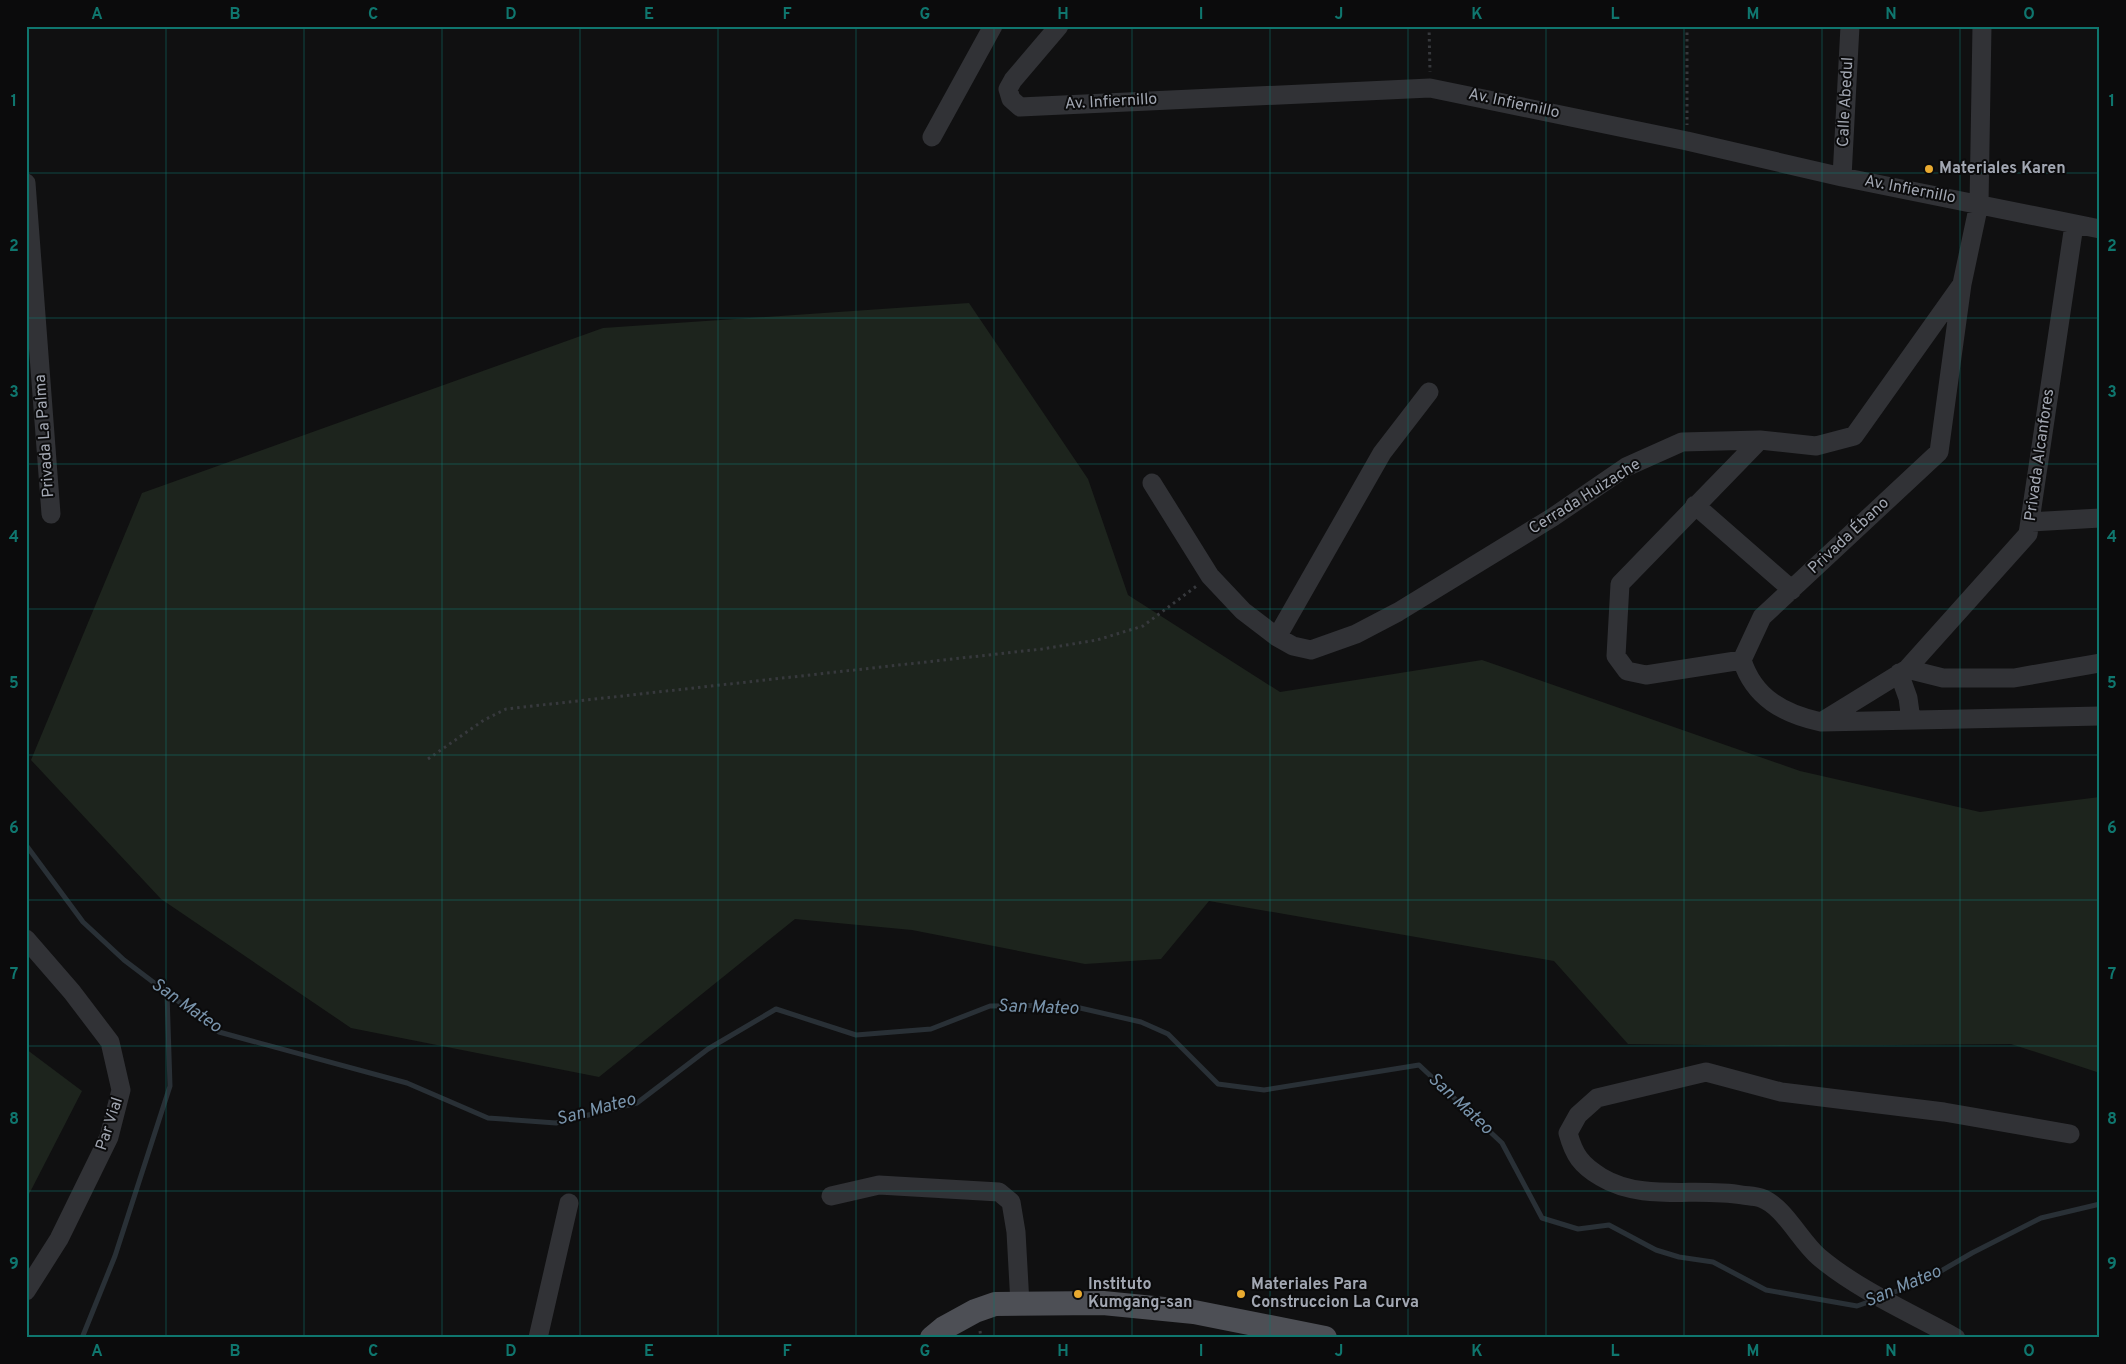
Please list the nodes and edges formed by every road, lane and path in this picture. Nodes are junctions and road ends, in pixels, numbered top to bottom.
1 (994, 26) edge
2 (1059, 26) edge
3 (1430, 26) edge
4 (1687, 26) edge
5 (1850, 26) edge
6 (1982, 26) edge
7 (1430, 88) junction
8 (932, 137) dead end
9 (1687, 141) junction
10 (1842, 177) junction
11 (26, 183) edge
12 (1978, 204) junction
13 (2074, 225) junction
14 (2100, 230) edge
15 (28, 240) edge
16 (1962, 284) junction
17 (1429, 392) dead end
18 (1760, 440) junction
19 (1152, 483) dead end
20 (1695, 506) junction
21 (51, 514) dead end
22 (2100, 518) edge
23 (2030, 522) junction
24 (1210, 576) junction
25 (1792, 590) junction
26 (1277, 637) junction
27 (1742, 660) junction
28 (2100, 663) edge
29 (1903, 671) junction
30 (2100, 716) edge
31 (1911, 720) junction
32 (1821, 722) junction
33 (428, 759) dead end
34 (26, 939) edge
35 (2070, 1134) dead end
36 (831, 1196) dead end
37 (569, 1203) dead end
38 (26, 1291) edge
39 (1020, 1304) junction
40 (538, 1338) edge
41 (932, 1338) edge
42 (1325, 1338) edge
43 (1956, 1338) edge

1 - 8 street
2 - 7 street, Av. Infiernillo
3 - 7 path
4 - 9 path
5 - 10 street, Calle Abedul
6 - 12 street, Privada Ébano
7 - 9 street, Av. Infiernillo
9 - 10 street, Av. Infiernillo
10 - 12 street, Av. Infiernillo
11 - 15 street, Privada La Palma
12 - 13 street, Av. Infiernillo
12 - 16 street, Privada Ébano
13 - 14 street, Av. Infiernillo
13 - 23 street, Privada Alcanfores
15 - 21 street, Privada La Palma
16 - 18 street, Cerrada Huizache
16 - 25 street, Privada Ébano
17 - 26 street
18 - 20 street
18 - 26 street, Cerrada Huizache
19 - 24 street, Cerrada Huizache
20 - 25 street
20 - 27 street
22 - 23 street
23 - 29 street, Privada Alcanfores
24 - 26 street, Cerrada Huizache
24 - 33 path
25 - 27 street, Privada Ébano
27 - 32 street
28 - 29 street
29 - 31 street
29 - 32 street
30 - 31 street
31 - 32 street
34 - 38 street, Par Vial
35 - 43 street
36 - 39 street
37 - 40 street
39 - 41 main road
39 - 42 main road

